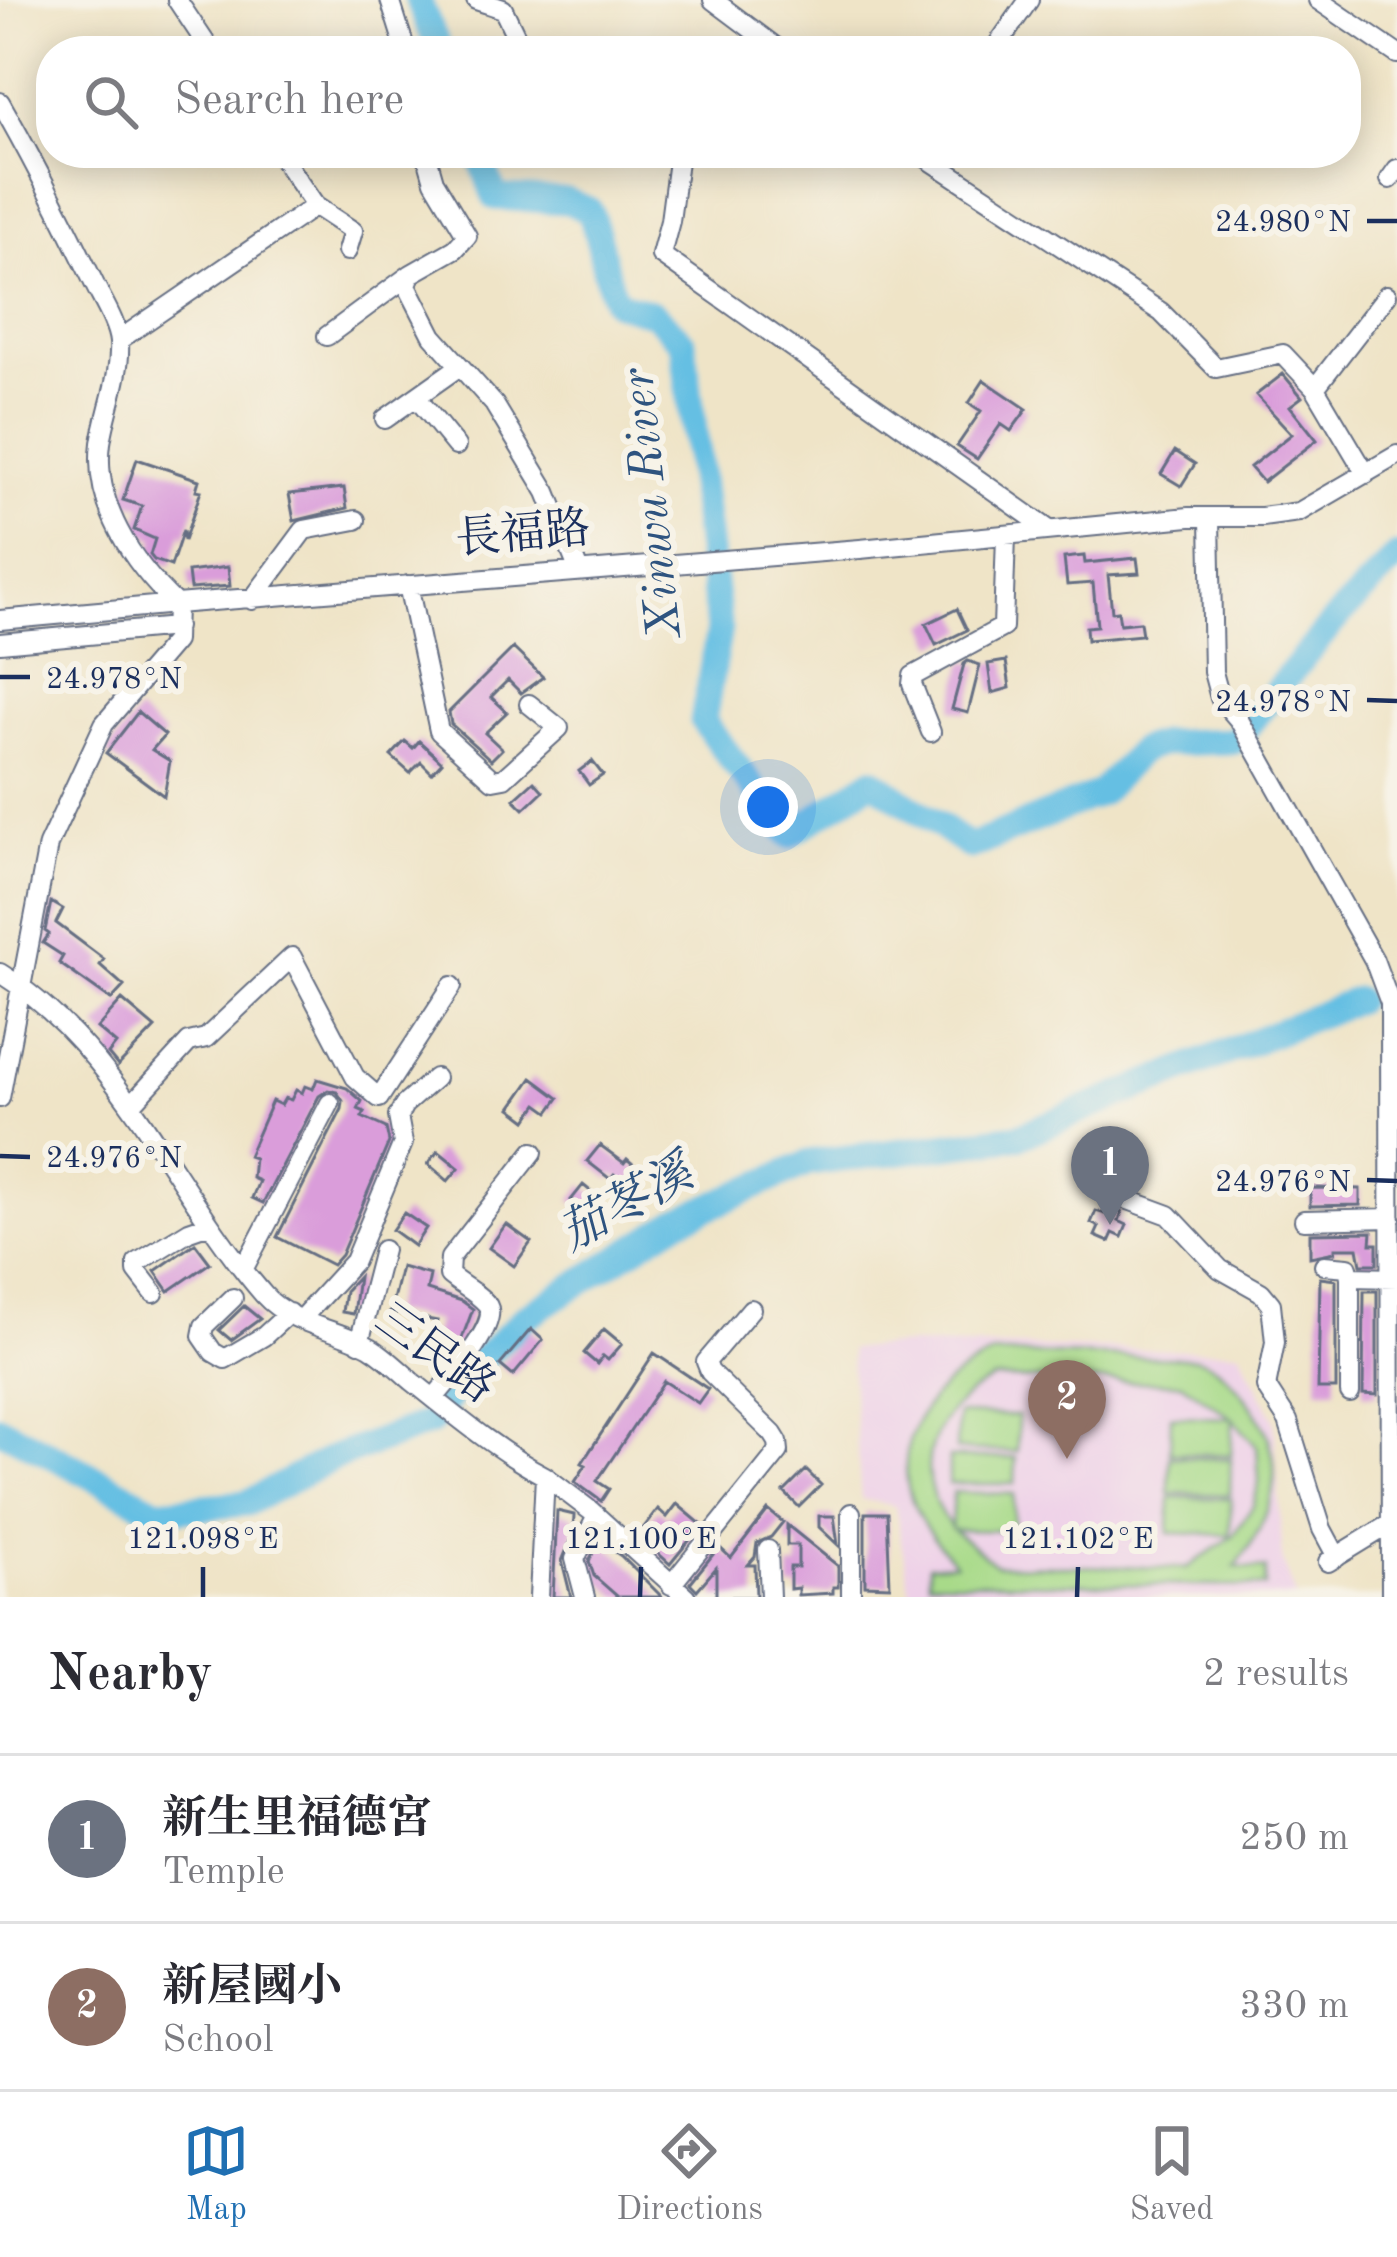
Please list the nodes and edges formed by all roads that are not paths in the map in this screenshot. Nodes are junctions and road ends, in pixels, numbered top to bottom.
1 (177, 0) edge
2 (476, 0) edge
3 (712, 0) edge
4 (1029, 0) edge
5 (1318, 0) edge
6 (397, 1) edge
7 (201, 36) edge
8 (403, 36) edge
9 (516, 36) edge
10 (761, 36) edge
11 (1004, 36) edge
12 (1397, 54) edge
13 (0, 102) edge
14 (19, 134) junction
15 (0, 144) edge
16 (36, 166) edge
17 (37, 168) edge
18 (289, 168) edge
19 (430, 168) edge
20 (677, 168) edge
21 (943, 168) edge
22 (315, 206) junction
23 (347, 251) dead end
24 (411, 274) junction
25 (1388, 295) dead end
26 (327, 336) dead end
27 (119, 340) junction
28 (460, 366) junction
29 (1315, 388) junction
30 (416, 397) junction
31 (386, 419) dead end
32 (456, 446) dead end
33 (1397, 454) edge
34 (1366, 474) junction
35 (1210, 519) junction
36 (356, 520) dead end
37 (1048, 529) junction
38 (1006, 535) junction
39 (579, 571) junction
40 (408, 585) junction
41 (252, 600) junction
42 (176, 604) junction
43 (0, 620) edge
44 (176, 627) junction
45 (0, 643) edge
46 (529, 704) dead end
47 (931, 732) dead end
48 (0, 973) edge
49 (20, 985) junction
50 (452, 986) dead end
51 (1394, 1067) edge
52 (435, 1078) dead end
53 (0, 1098) edge
54 (330, 1103) dead end
55 (132, 1104) junction
56 (533, 1152) dead end
57 (1104, 1191) dead end
58 (1393, 1214) edge
59 (1304, 1220) dead end
60 (209, 1224) junction
61 (383, 1250) dead end
62 (1324, 1264) dead end
63 (244, 1268) junction
64 (1350, 1277) junction
65 (1394, 1277) edge
66 (154, 1294) dead end
67 (233, 1298) dead end
68 (751, 1309) dead end
69 (295, 1316) junction
70 (359, 1343) junction
71 (1350, 1364) junction
72 (1394, 1366) edge
73 (1350, 1393) dead end
74 (440, 1403) junction
75 (1394, 1456) edge
76 (545, 1476) junction
77 (851, 1513) dead end
78 (597, 1516) junction
79 (1390, 1524) junction
80 (768, 1550) dead end
81 (669, 1590) edge
82 (538, 1597) edge
83 (584, 1597) edge
84 (770, 1597) edge
85 (851, 1597) edge
86 (1391, 1597) edge

1 - 7 street
2 - 9 street
3 - 10 street
4 - 11 street
5 - 12 street
6 - 8 street
13 - 14 street
14 - 15 street
14 - 16 street
17 - 27 street
18 - 22 street
19 - 24 street
20 - 37 street
21 - 29 street
22 - 23 street
22 - 27 street
24 - 26 street
24 - 28 street
25 - 29 street
27 - 42 street
28 - 30 street
28 - 39 street
29 - 34 street
30 - 31 street
30 - 32 street
33 - 34 street, 長福路
34 - 35 street, 長福路
35 - 37 street, 長福路
35 - 51 street
36 - 41 street
37 - 38 street, 長福路
38 - 39 street, 長福路
38 - 47 street
39 - 40 street, 長福路
40 - 41 street, 長福路
40 - 46 street
41 - 42 street, 長福路
42 - 43 street, 長福路
42 - 44 street
44 - 45 street
44 - 49 street
48 - 49 street, 三民路
49 - 53 street
49 - 55 street, 三民路
50 - 55 street
51 - 58 street
52 - 69 street
54 - 63 street
55 - 60 street, 三民路
56 - 74 street
57 - 79 street
58 - 59 street
58 - 65 street
60 - 63 street, 三民路
60 - 66 street
61 - 70 street
62 - 64 street
63 - 69 street, 三民路
64 - 65 street
64 - 71 street
65 - 72 street
67 - 69 street
68 - 81 street
69 - 70 street, 三民路
70 - 74 street, 三民路
71 - 72 street
71 - 73 street
72 - 75 street
74 - 76 street, 三民路
75 - 79 street
76 - 78 street, 三民路
76 - 82 street
77 - 85 street
78 - 81 street, 三民路
78 - 83 street
79 - 86 street
80 - 84 street

